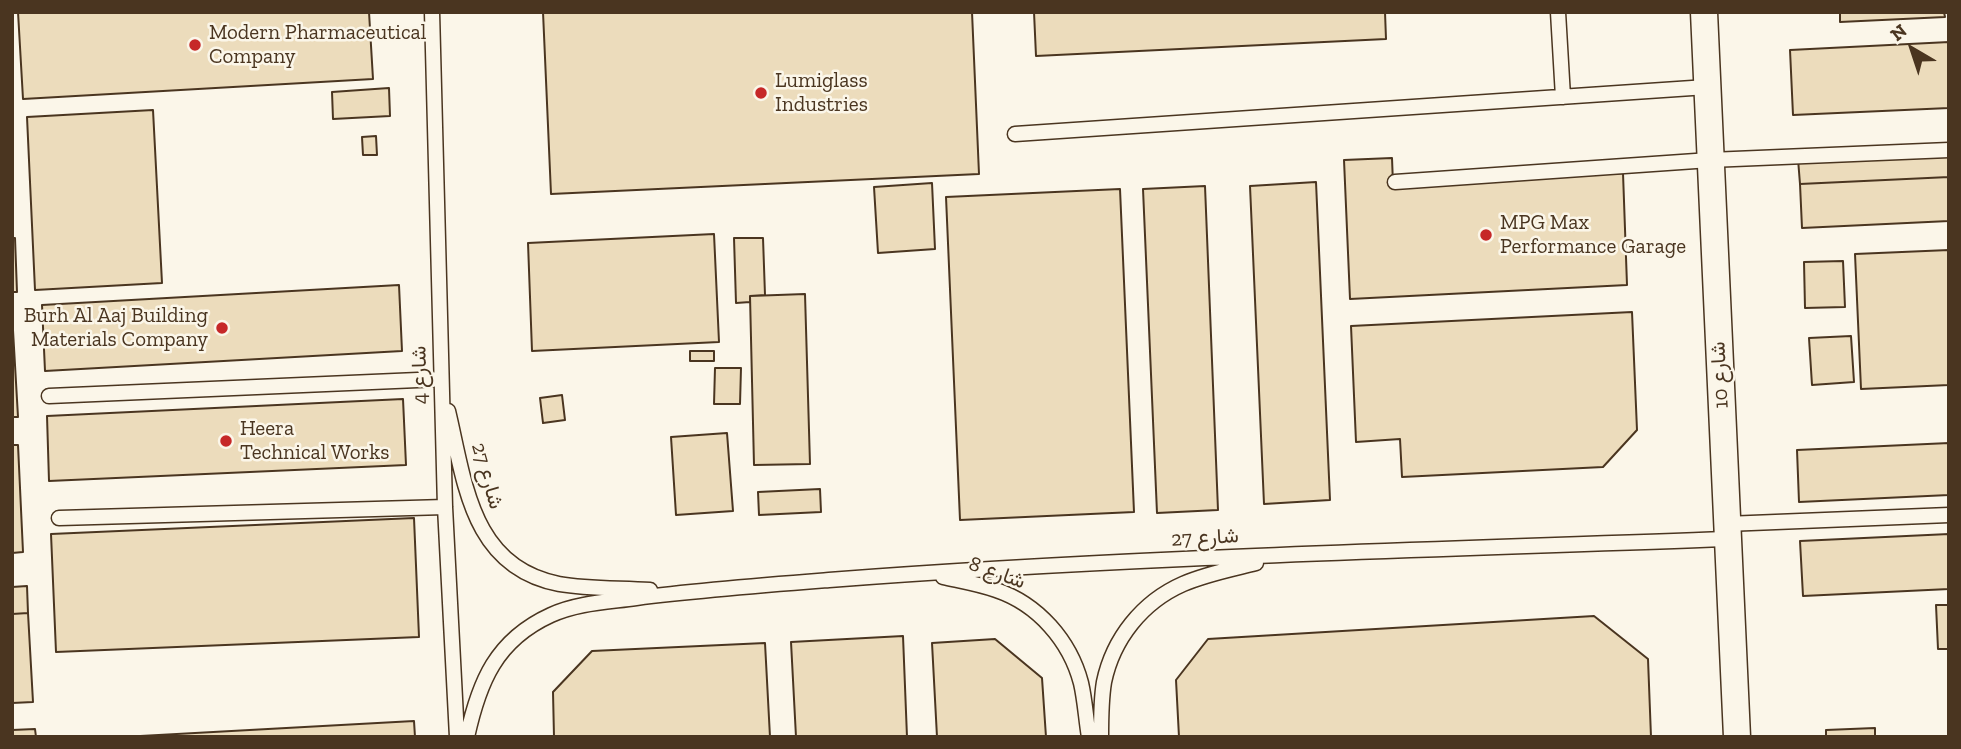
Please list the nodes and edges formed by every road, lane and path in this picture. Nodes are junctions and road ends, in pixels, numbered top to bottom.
1 (432, 12) edge
2 (1558, 12) edge
3 (1704, 12) edge
4 (1707, 87) junction
5 (1563, 97) junction
6 (1015, 134) dead end
7 (1949, 150) edge
8 (1710, 160) junction
9 (1395, 183) dead end
10 (441, 379) junction
11 (48, 396) dead end
12 (445, 507) junction
13 (1949, 515) edge
14 (59, 518) dead end
15 (1726, 531) junction
16 (1288, 555) junction
17 (928, 573) junction
18 (686, 591) junction
19 (457, 737) edge
20 (467, 737) edge
21 (1088, 737) edge
22 (1101, 737) edge
23 (1737, 737) edge

1 - 10 lane, شارع 4
2 - 5 lane
3 - 4 street, شارع 10
4 - 5 lane
4 - 8 street, شارع 10
5 - 6 lane
7 - 8 lane
8 - 9 lane
8 - 15 street, شارع 10
10 - 11 lane
10 - 12 lane, شارع 4
10 - 18 lane, شارع 27
12 - 14 lane
12 - 19 lane, شارع 4
13 - 15 lane, شارع 27
15 - 16 lane, شارع 27
15 - 23 street, شارع 10
16 - 17 lane, شارع 27
16 - 22 lane
17 - 18 lane, شارع 27
17 - 21 lane, شارع 8
18 - 20 lane, شارع 27

